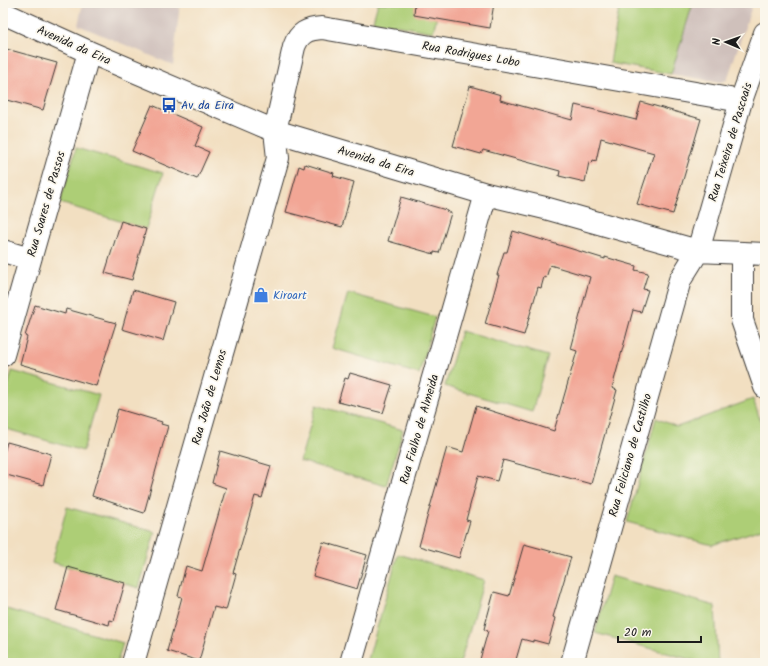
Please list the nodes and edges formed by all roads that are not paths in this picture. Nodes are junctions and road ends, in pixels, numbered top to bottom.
1 (3, 13) edge
2 (765, 33) edge
3 (89, 52) junction
4 (741, 102) junction
5 (275, 131) junction
6 (486, 194) junction
7 (3, 251) edge
8 (698, 251) junction
9 (742, 253) junction
10 (765, 254) edge
11 (30, 259) junction
12 (3, 355) edge
13 (765, 387) edge
14 (133, 663) edge
15 (351, 663) edge
16 (572, 663) edge

1 - 3 street, Avenida da Eira
2 - 4 street, Rua Teixeira de Pascoais
3 - 5 street, Avenida da Eira
3 - 11 street, Rua Soares de Passos
4 - 5 street, Rua Rodrigues Lobo
4 - 8 street, Rua Teixeira de Pascoais
5 - 6 street, Avenida da Eira
5 - 14 street, Rua João de Lemos
6 - 8 street, Avenida da Eira
6 - 15 street, Rua Fialho de Almeida
7 - 11 street
8 - 9 street, Avenida da Eira
8 - 16 street, Rua Feliciano de Castilho
9 - 10 street, Avenida da Eira
9 - 13 street
11 - 12 street, Rua Soares de Passos

